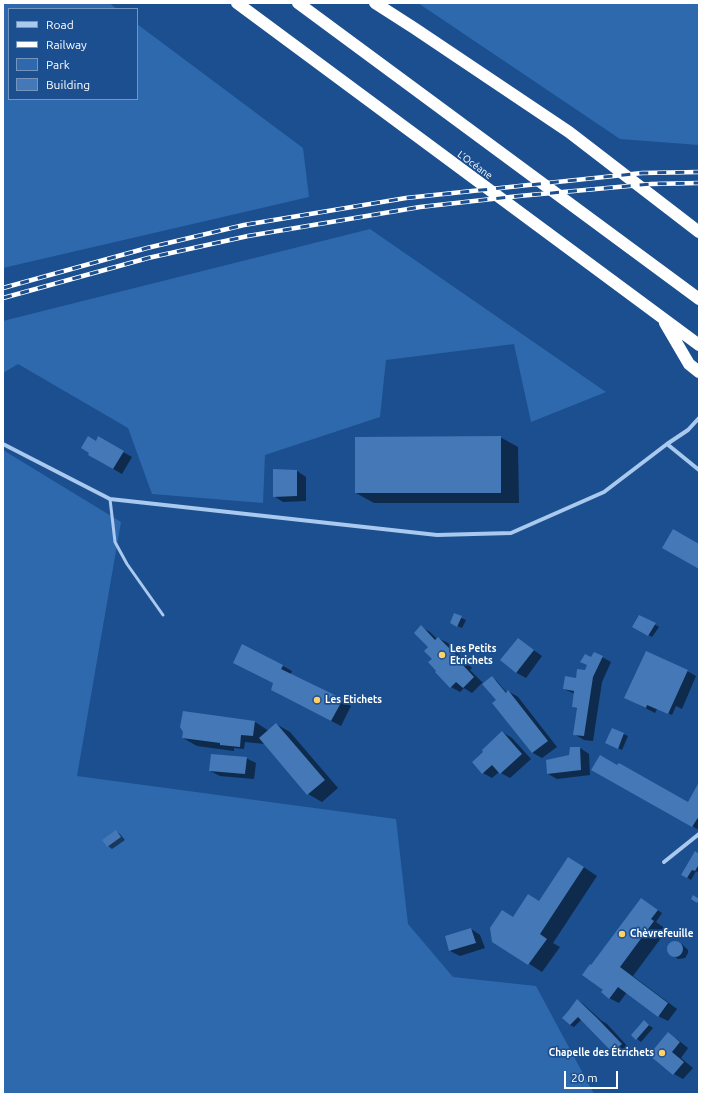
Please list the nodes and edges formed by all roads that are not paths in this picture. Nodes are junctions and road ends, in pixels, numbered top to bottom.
1 (237, 3) edge
2 (298, 3) edge
3 (375, 3) edge
4 (699, 232) edge
5 (699, 299) edge
6 (663, 318) junction
7 (699, 345) edge
8 (699, 372) edge
9 (699, 418) edge
10 (3, 444) edge
11 (666, 444) junction
12 (699, 470) edge
13 (110, 499) junction
14 (163, 615) dead end
15 (699, 834) edge
16 (664, 862) dead end

1 - 6 highway, L’Océane
2 - 5 highway
3 - 4 highway
6 - 7 highway, L’Océane
6 - 8 highway
9 - 11 street
10 - 13 street
11 - 12 street
11 - 13 street
13 - 14 lane
15 - 16 street

